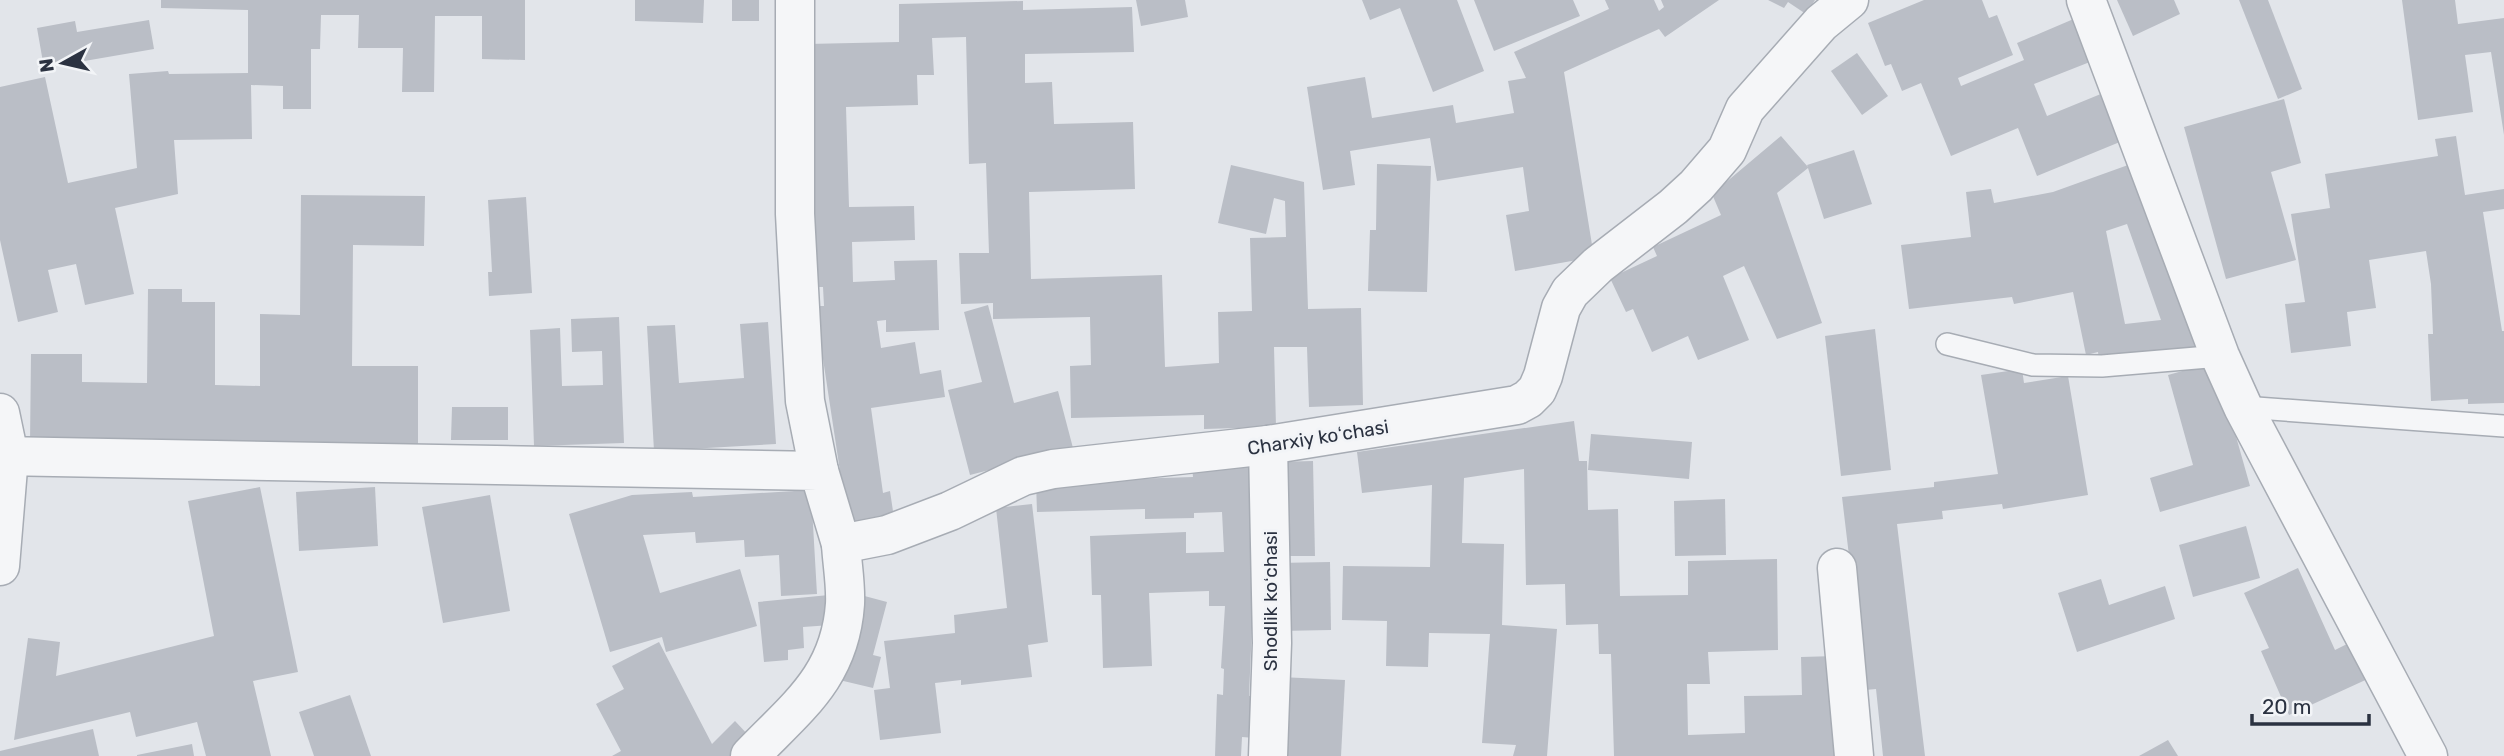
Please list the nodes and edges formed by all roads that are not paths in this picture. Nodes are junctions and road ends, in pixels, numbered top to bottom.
1 (795, 0) edge
2 (1849, 0) edge
3 (2086, 0) edge
4 (1947, 344) dead end
5 (2220, 356) junction
6 (2243, 407) junction
7 (0, 412) edge
8 (2504, 426) edge
9 (1268, 445) junction
10 (4, 456) edge
11 (819, 471) junction
12 (841, 544) junction
13 (0, 566) edge
14 (1837, 568) dead end
15 (750, 756) edge
16 (1268, 756) edge
17 (1854, 756) edge
18 (2428, 756) edge

1 - 11 street
2 - 9 street, Charxiy koʻchasi
3 - 5 street
4 - 5 lane
5 - 6 street
6 - 8 lane
6 - 18 street
7 - 10 street
9 - 12 street, Charxiy koʻchasi
9 - 16 street, Shodlik koʻchasi
10 - 11 street
10 - 13 street
11 - 12 street
12 - 15 street
14 - 17 street

